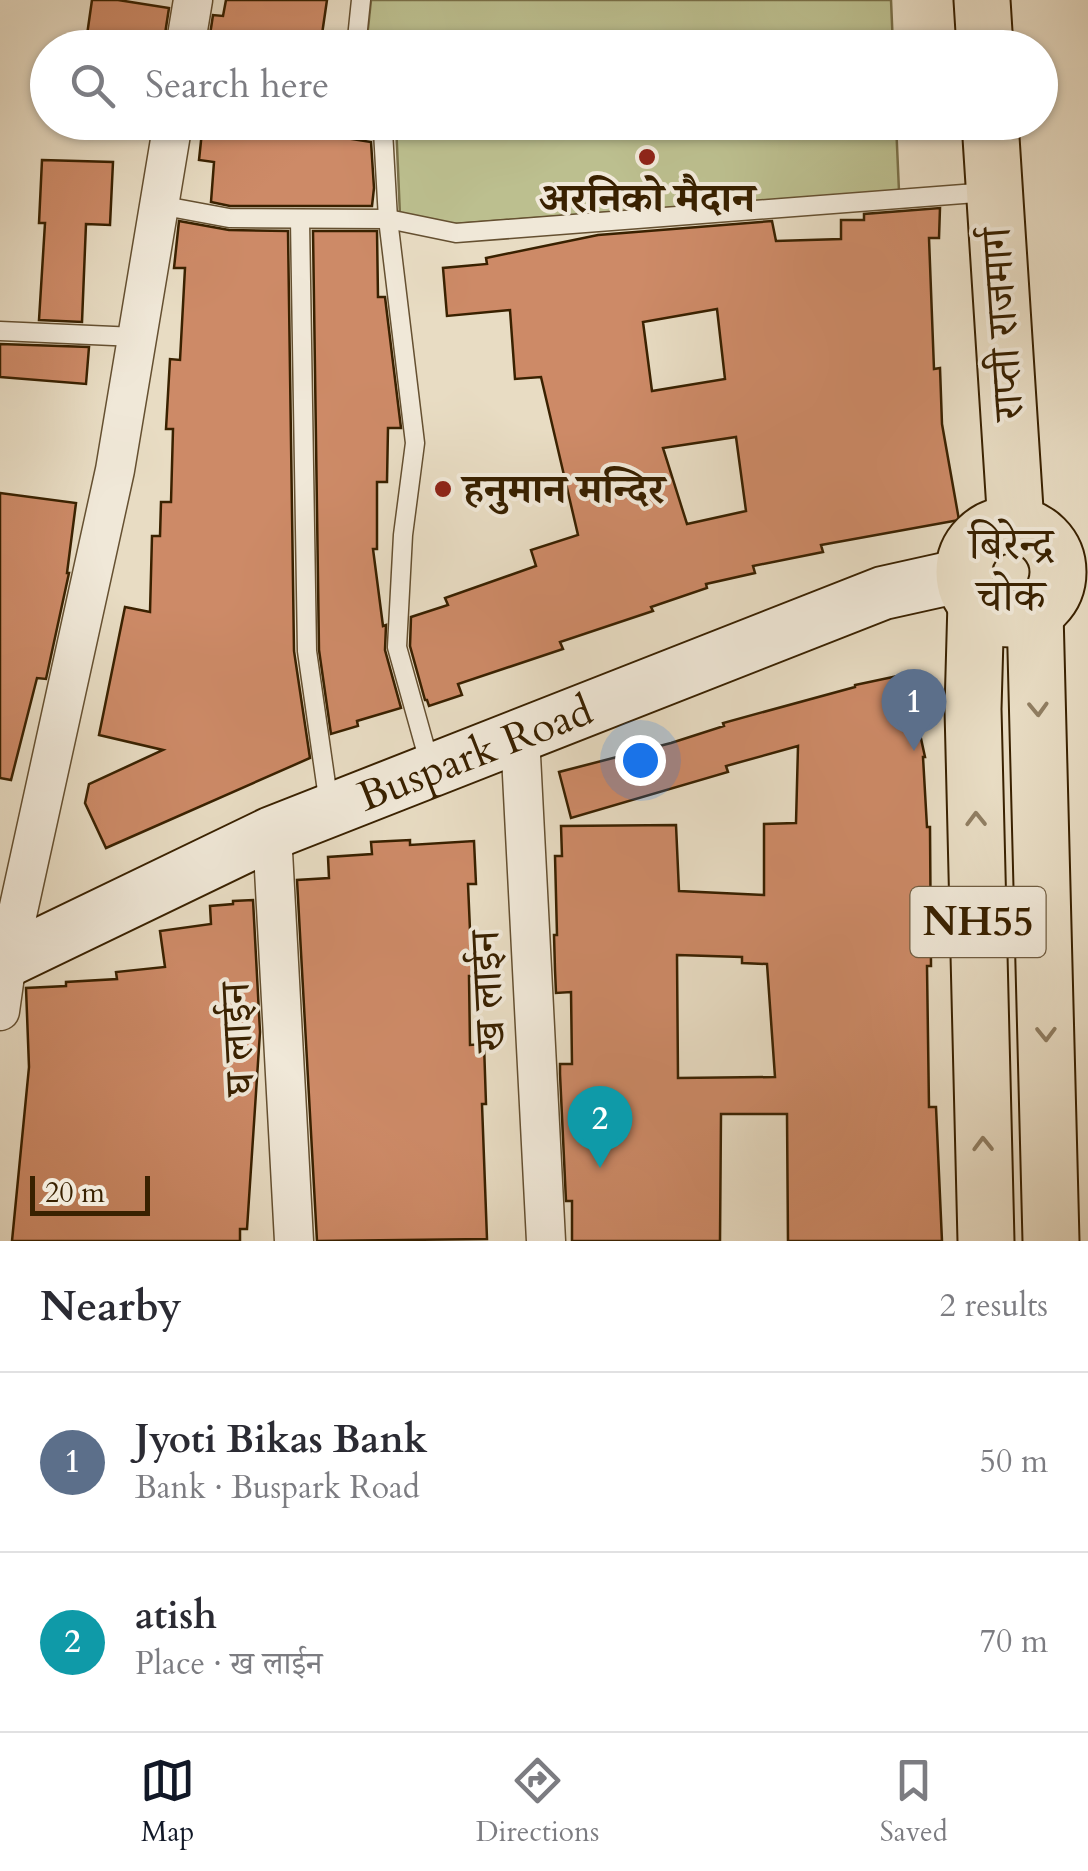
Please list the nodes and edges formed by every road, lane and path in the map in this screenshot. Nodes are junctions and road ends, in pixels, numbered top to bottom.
1 (193, 0) edge
2 (361, 0) edge
3 (982, 0) edge
4 (188, 30) edge
5 (358, 30) edge
6 (984, 30) edge
7 (169, 140) edge
8 (384, 140) edge
9 (991, 140) edge
10 (995, 192) junction
11 (159, 205) junction
12 (388, 219) junction
13 (300, 220) junction
14 (0, 331) edge
15 (136, 337) junction
16 (1016, 526) junction
17 (1072, 558) edge
18 (970, 589) junction
19 (1035, 612) junction
20 (520, 736) junction
21 (432, 770) junction
22 (330, 810) junction
23 (272, 833) junction
24 (2, 979) edge
25 (294, 1241) edge
26 (546, 1241) edge
27 (986, 1241) edge
28 (1051, 1241) edge

1 - 4 street
2 - 5 lane
3 - 6 main road
7 - 11 street
8 - 12 lane
9 - 10 main road, राप्ती राजमार्ग
10 - 12 lane
10 - 16 main road, राप्ती राजमार्ग
11 - 13 lane
11 - 15 street
12 - 13 lane
12 - 21 lane
13 - 22 lane
14 - 15 lane
15 - 24 street
16 - 17 main road
16 - 18 main road
17 - 19 main road
18 - 19 main road
18 - 20 main road, Buspark Road
27 -> 18 main road, NH55
19 -> 28 main road, NH55
20 - 21 main road, Buspark Road
20 - 26 street, ख लाईन
21 - 22 main road, Buspark Road
22 - 23 main road, Buspark Road
23 - 24 main road, Buspark Road
23 - 25 street, घ लाईन

